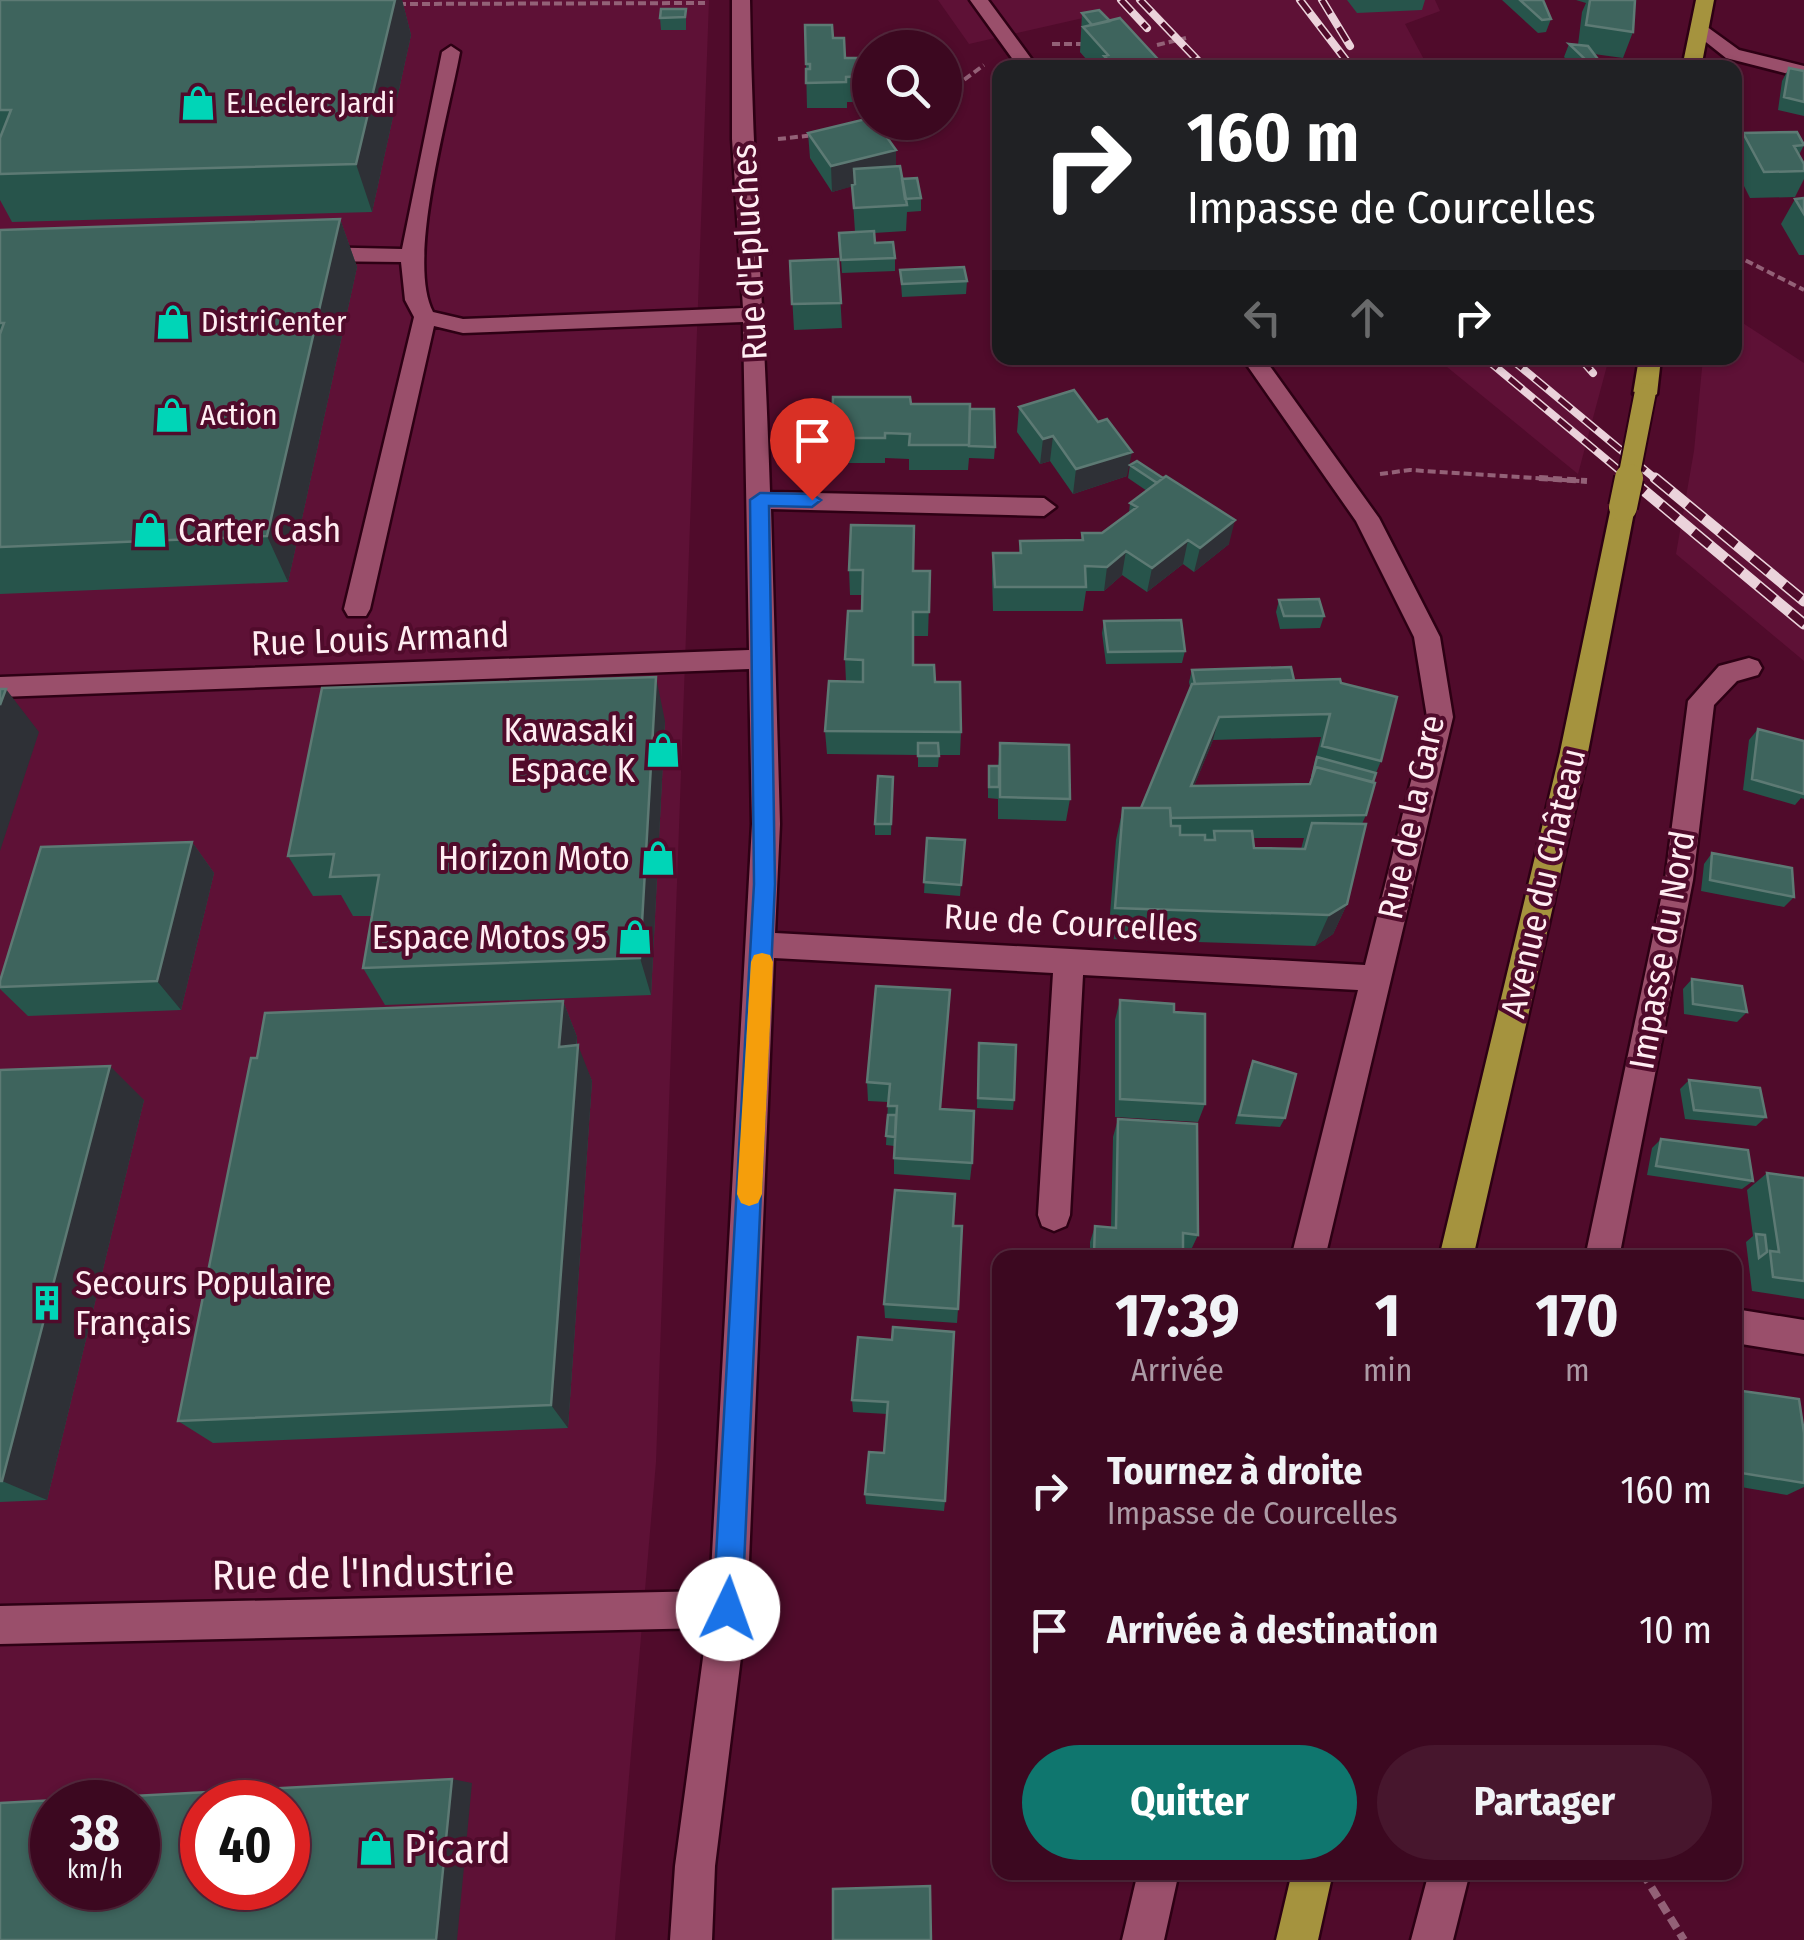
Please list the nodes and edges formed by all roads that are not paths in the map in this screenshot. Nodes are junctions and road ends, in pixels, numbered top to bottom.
1 (979, 0) edge
2 (1705, 0) edge
3 (741, 1) edge
4 (1699, 27) junction
5 (451, 52) dead end
6 (1024, 60) edge
7 (1693, 60) edge
8 (1758, 64) junction
9 (1742, 65) edge
10 (1804, 72) edge
11 (291, 254) edge
12 (411, 256) junction
13 (754, 314) junction
14 (425, 318) junction
15 (1258, 365) edge
16 (1649, 365) edge
17 (760, 500) junction
18 (1044, 507) dead end
19 (357, 608) dead end
20 (762, 659) junction
21 (1749, 668) dead end
22 (0, 687) edge
23 (763, 945) junction
24 (1069, 960) junction
25 (1375, 978) junction
26 (1054, 1215) dead end
27 (1310, 1250) edge
28 (1458, 1250) edge
29 (1604, 1250) edge
30 (1742, 1327) edge
31 (1804, 1337) edge
32 (728, 1609) junction
33 (0, 1625) edge
34 (1158, 1880) edge
35 (1311, 1880) edge
36 (1448, 1880) edge
37 (691, 1940) edge
38 (1143, 1940) edge
39 (1297, 1940) edge
40 (1432, 1940) edge

1 - 6 street
2 - 4 main road
3 - 13 street, Rue d'Epluches
4 - 7 main road
4 - 8 street
5 - 12 street
8 - 9 street
8 - 10 street
11 - 12 street
12 - 14 street
13 - 14 street
13 - 17 street, Rue d'Epluches
14 - 19 street
15 - 25 street, Rue de la Gare
16 - 28 main road, Avenue du Château, bridge
17 - 18 street
17 - 20 street, Rue d'Epluches
20 - 22 street, Rue Louis Armand
20 - 23 street, Rue d'Epluches
21 - 29 street, Impasse du Nord
23 - 24 street, Rue de Courcelles
23 - 32 street, Rue d'Epluches
24 - 25 street, Rue de Courcelles
24 - 26 street
25 - 27 street, Rue de la Gare
30 - 31 street
32 - 33 street, Rue de l'Industrie
32 - 37 street, Rue d'Epluches
34 - 38 street
35 - 39 main road
36 - 40 street

